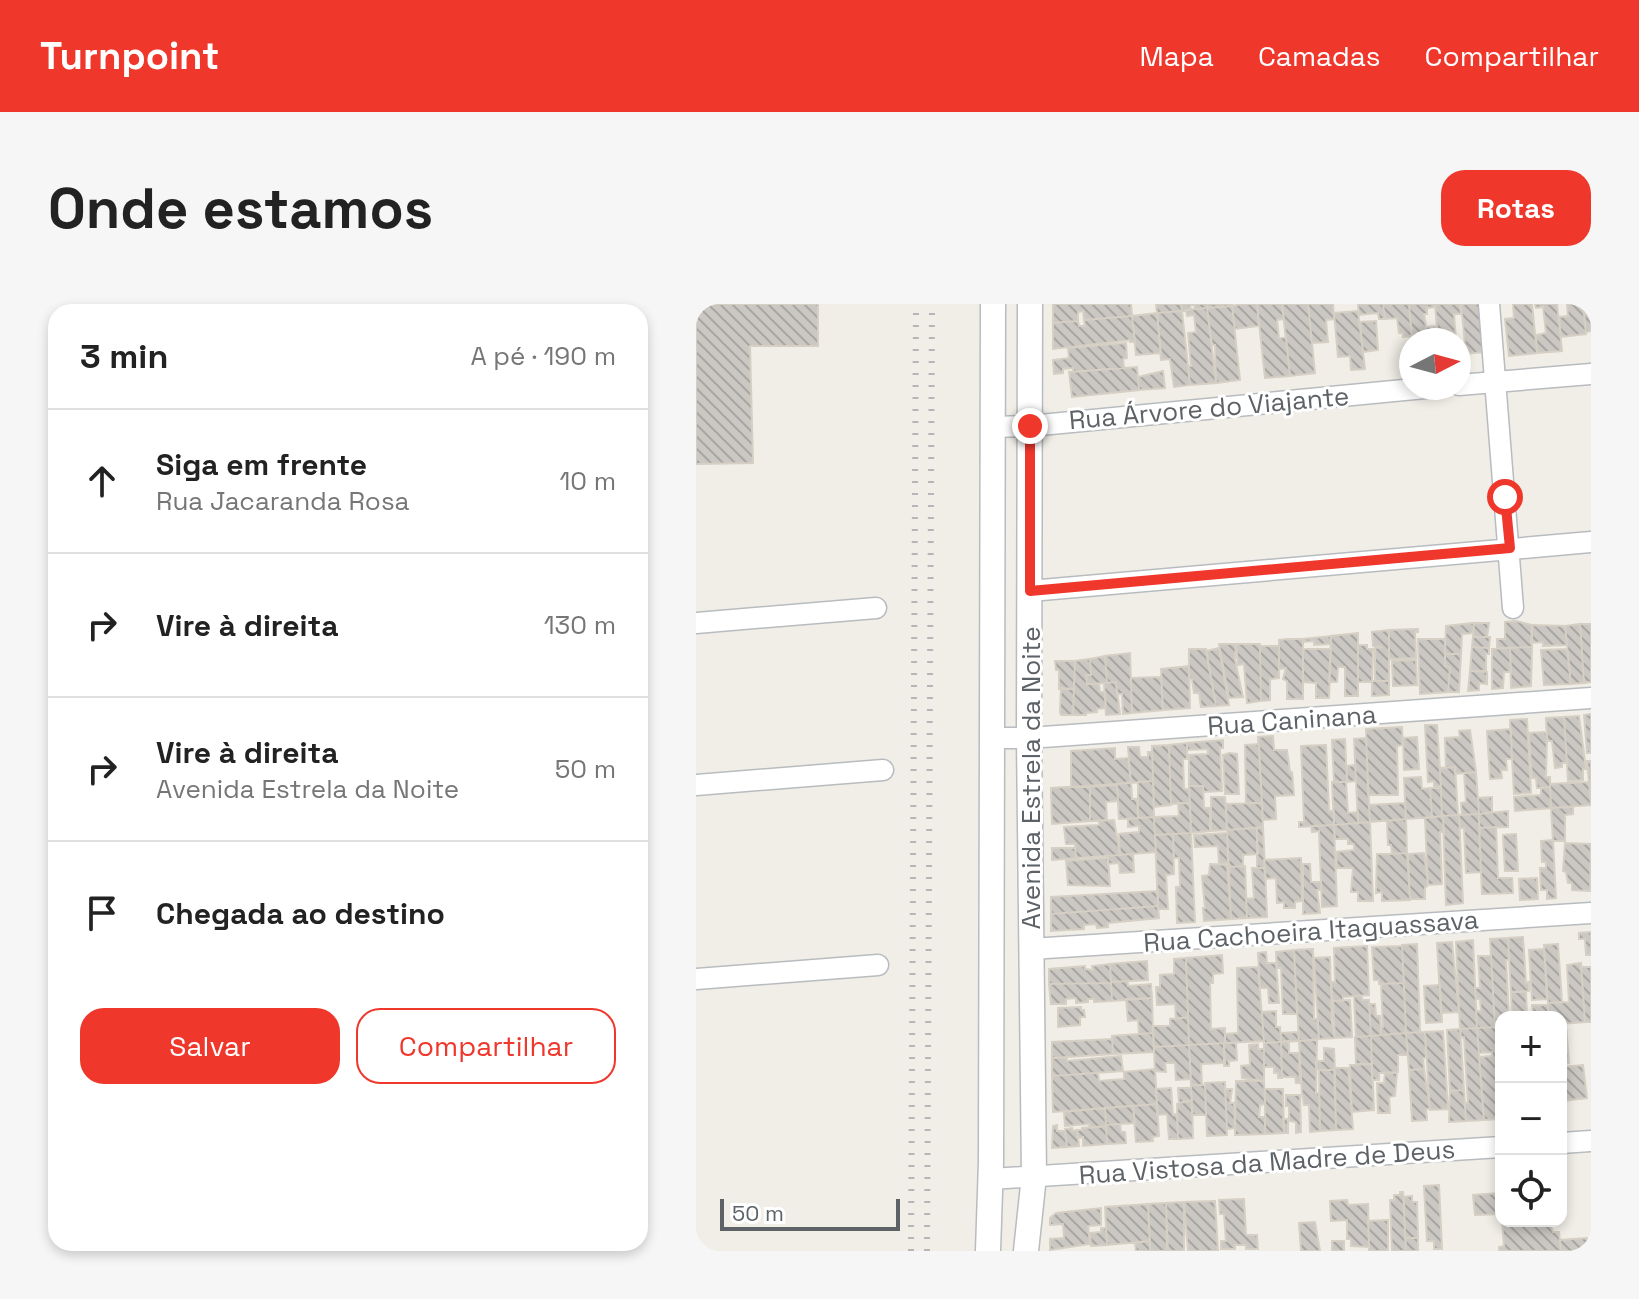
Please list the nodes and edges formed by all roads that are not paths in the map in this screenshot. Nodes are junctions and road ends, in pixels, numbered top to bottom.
1 (993, 304) edge
2 (1030, 304) edge
3 (1489, 304) edge
4 (1591, 374) edge
5 (1495, 382) junction
6 (1471, 384) edge
7 (1399, 391) edge
8 (1030, 426) junction
9 (993, 427) junction
10 (1591, 542) edge
11 (1510, 548) junction
12 (1030, 591) junction
13 (876, 608) dead end
14 (1513, 608) dead end
15 (696, 623) edge
16 (1591, 698) edge
17 (992, 738) junction
18 (1029, 738) junction
19 (883, 770) dead end
20 (696, 785) edge
21 (1591, 913) edge
22 (1031, 949) junction
23 (878, 965) dead end
24 (696, 979) edge
25 (1591, 1141) edge
26 (1567, 1143) edge
27 (1495, 1147) edge
28 (1034, 1176) junction
29 (991, 1179) junction
30 (988, 1251) edge
31 (1026, 1251) edge

1 - 9 street, Avenida Estrela da Noite
2 - 8 street, Avenida Estrela da Noite
3 - 5 street
4 - 5 street
5 - 6 street
5 - 11 street
7 - 8 street, Rua Árvore do Viajante
8 - 9 street, Rua Árvore do Viajante
8 - 12 street, Avenida Estrela da Noite
9 - 17 street, Avenida Estrela da Noite
10 - 11 street
11 - 12 street
11 - 14 street
12 - 18 street, Avenida Estrela da Noite
13 - 15 street
16 - 18 street, Rua Caninana
17 - 18 street, Rua Caninana
17 - 29 street, Avenida Estrela da Noite
18 - 22 street, Avenida Estrela da Noite
19 - 20 street
21 - 22 street, Rua Cachoeira Itaguassava
22 - 28 street, Avenida Estrela da Noite
23 - 24 street
25 - 26 street
27 - 28 street, Rua Vistosa da Madre de Deus
28 - 29 street, Rua Vistosa da Madre de Deus
28 - 31 street, Avenida Estrela da Noite
29 - 30 street, Avenida Estrela da Noite

